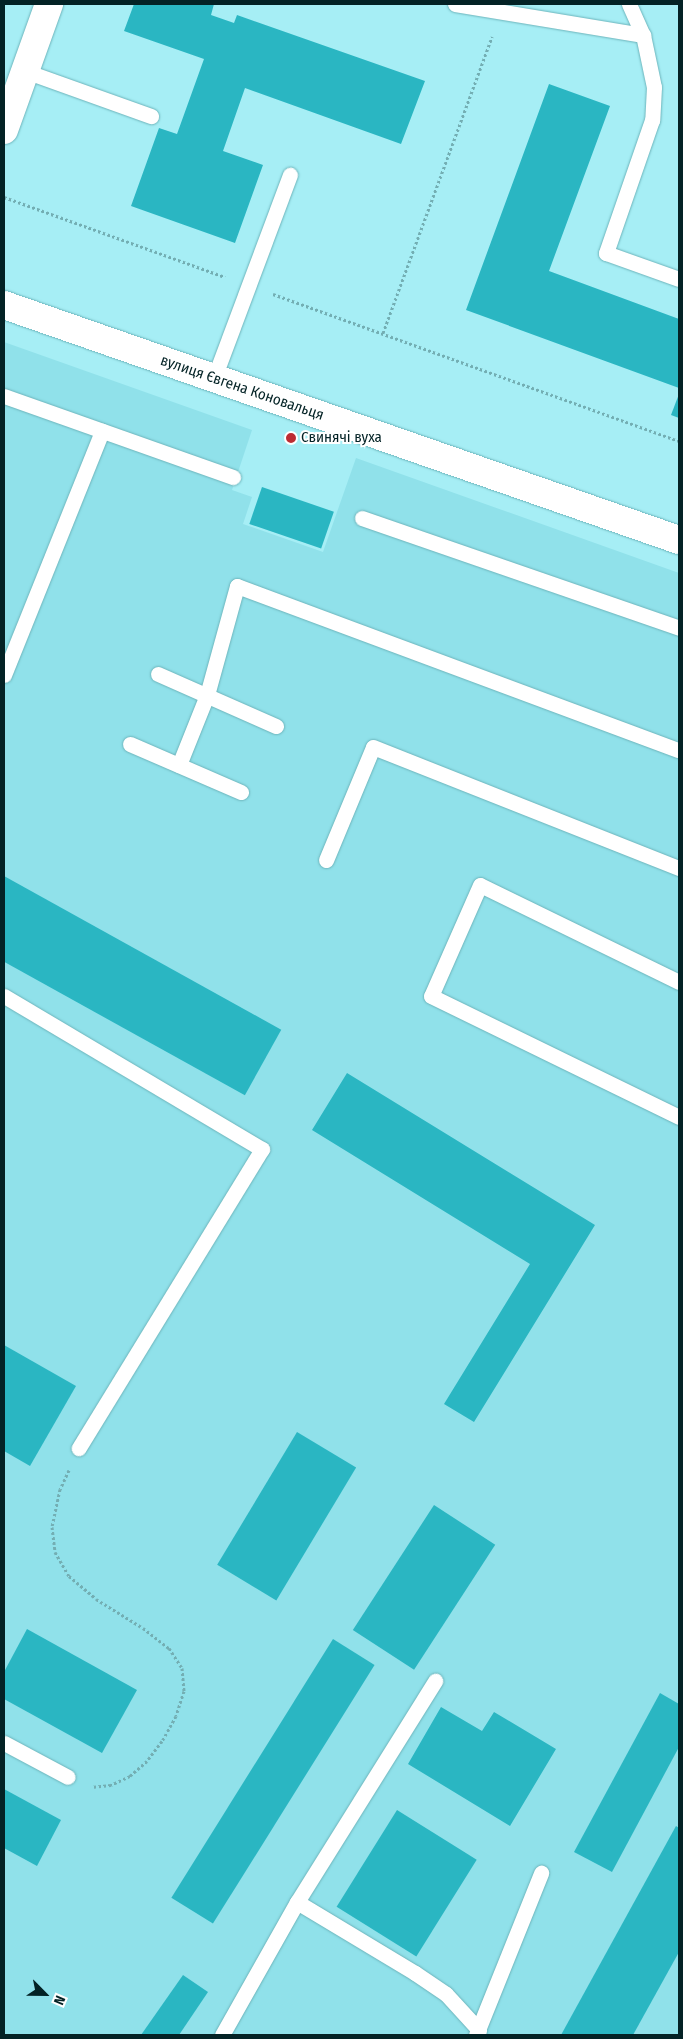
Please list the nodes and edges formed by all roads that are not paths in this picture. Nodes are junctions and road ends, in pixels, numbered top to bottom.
1 (49, 4) edge
2 (455, 4) edge
3 (629, 4) edge
4 (643, 35) junction
5 (25, 71) junction
6 (151, 116) dead end
7 (5, 125) edge
8 (290, 175) dead end
9 (679, 279) edge
10 (4, 305) edge
11 (214, 378) junction
12 (4, 396) edge
13 (102, 431) junction
14 (233, 477) dead end
15 (362, 518) dead end
16 (679, 540) edge
17 (679, 628) edge
18 (158, 674) dead end
19 (4, 676) edge
20 (207, 695) junction
21 (276, 726) dead end
22 (130, 744) dead end
23 (679, 750) edge
24 (179, 765) junction
25 (241, 792) dead end
26 (326, 860) dead end
27 (679, 868) edge
28 (679, 982) edge
29 (4, 996) edge
30 (679, 1117) edge
31 (79, 1448) road end
32 (434, 1681) dead end
33 (4, 1743) edge
34 (68, 1777) road end
35 (541, 1873) dead end
36 (297, 1902) junction
37 (477, 2032) edge
38 (222, 2035) edge

1 - 5 street
2 - 4 lane
3 - 4 lane
4 - 9 lane
5 - 6 lane
5 - 7 street
8 - 11 lane
10 - 11 street, вулиця Євгена Коновальця
11 - 16 street, вулиця Євгена Коновальця
12 - 13 lane
13 - 14 lane
13 - 19 lane
15 - 17 lane
18 - 20 lane
20 - 21 lane
20 - 23 lane
20 - 24 lane
22 - 24 lane
24 - 25 lane
26 - 27 lane
28 - 30 lane
29 - 31 lane
32 - 36 lane
33 - 34 lane
35 - 37 lane
36 - 37 lane
36 - 38 lane

